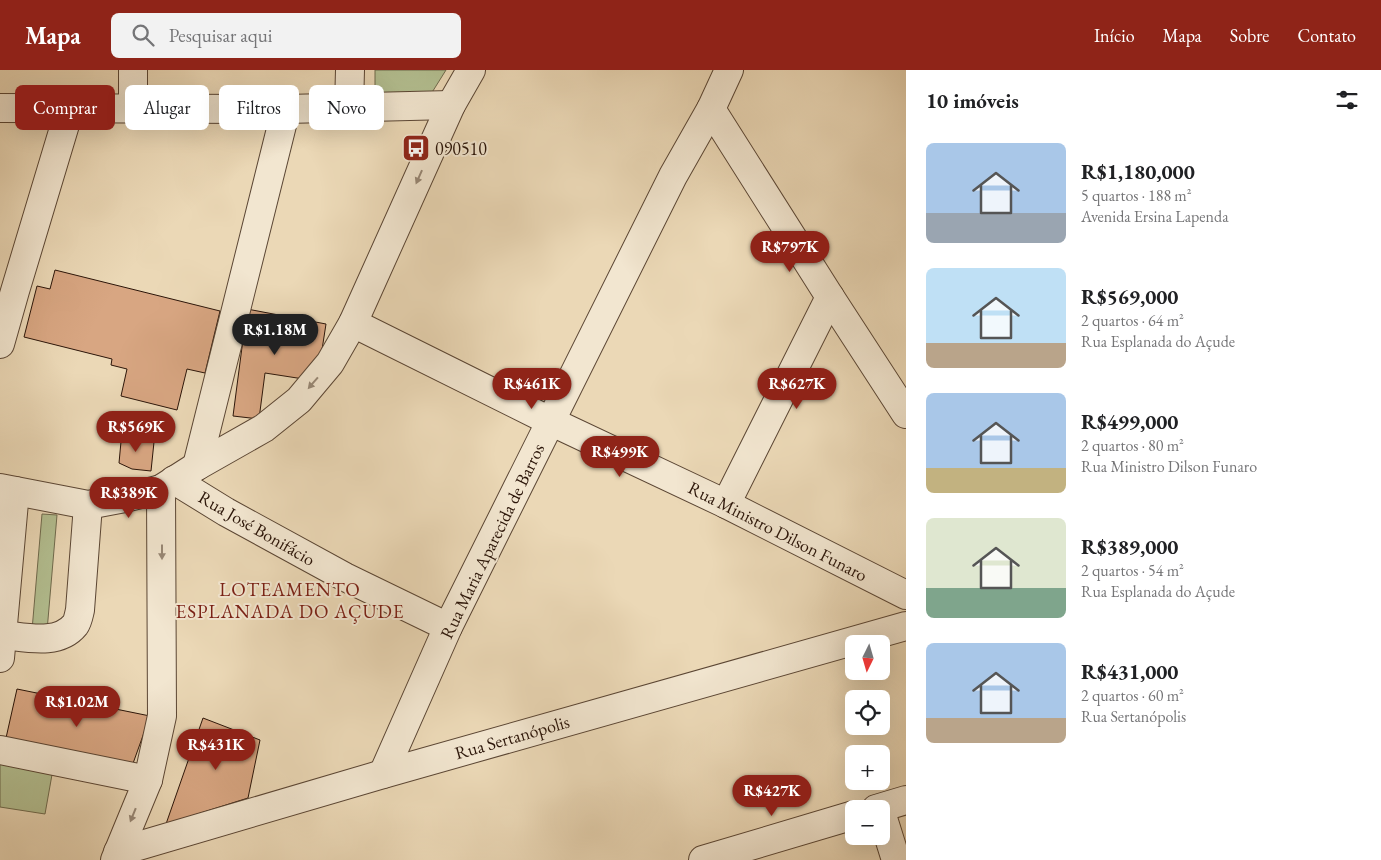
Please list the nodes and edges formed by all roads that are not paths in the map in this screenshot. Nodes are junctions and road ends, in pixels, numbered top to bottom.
1 (133, 70) edge
2 (350, 70) edge
3 (471, 70) edge
4 (729, 70) edge
5 (133, 85) edge
6 (350, 85) edge
7 (451, 105) junction
8 (384, 107) edge
9 (0, 108) edge
10 (15, 108) edge
11 (711, 109) junction
12 (63, 130) edge
13 (281, 130) edge
14 (830, 297) junction
15 (353, 323) junction
16 (0, 344) edge
17 (906, 414) edge
18 (550, 422) junction
19 (197, 466) junction
20 (168, 485) junction
21 (8, 490) edge
22 (88, 504) junction
23 (726, 504) junction
24 (906, 595) edge
25 (906, 626) edge
26 (448, 627) junction
27 (1, 646) edge
28 (0, 750) edge
29 (383, 774) junction
30 (148, 780) junction
31 (906, 800) edge
32 (890, 805) edge
33 (845, 818) edge
34 (890, 842) edge
35 (117, 856) edge
36 (703, 860) edge
37 (896, 860) edge

1 - 5 street
2 - 6 street
3 - 7 street
4 - 11 street, Rua Maria Aparecida de Barros
7 - 8 street
7 -> 15 street
9 - 10 street
11 - 14 street
11 - 18 street, Rua Maria Aparecida de Barros
12 - 16 street
13 - 19 street
14 - 17 street
14 - 23 street
15 - 18 street, Rua Ministro Dilson Funaro
15 -> 19 street
18 - 23 street, Rua Ministro Dilson Funaro
18 - 26 street, Rua Maria Aparecida de Barros
19 - 20 street
20 - 22 street
20 - 26 street, Rua José Bonifácio
20 -> 30 street
21 - 22 street
21 - 27 street
22 - 27 street
23 - 24 street, Rua Ministro Dilson Funaro
25 - 29 street, Rua Sertanópolis
26 - 29 street, Rua Maria Aparecida de Barros
28 - 30 street
29 - 35 street, Rua Sertanópolis
30 -> 35 street
31 - 32 street
33 - 36 street
34 - 37 street

